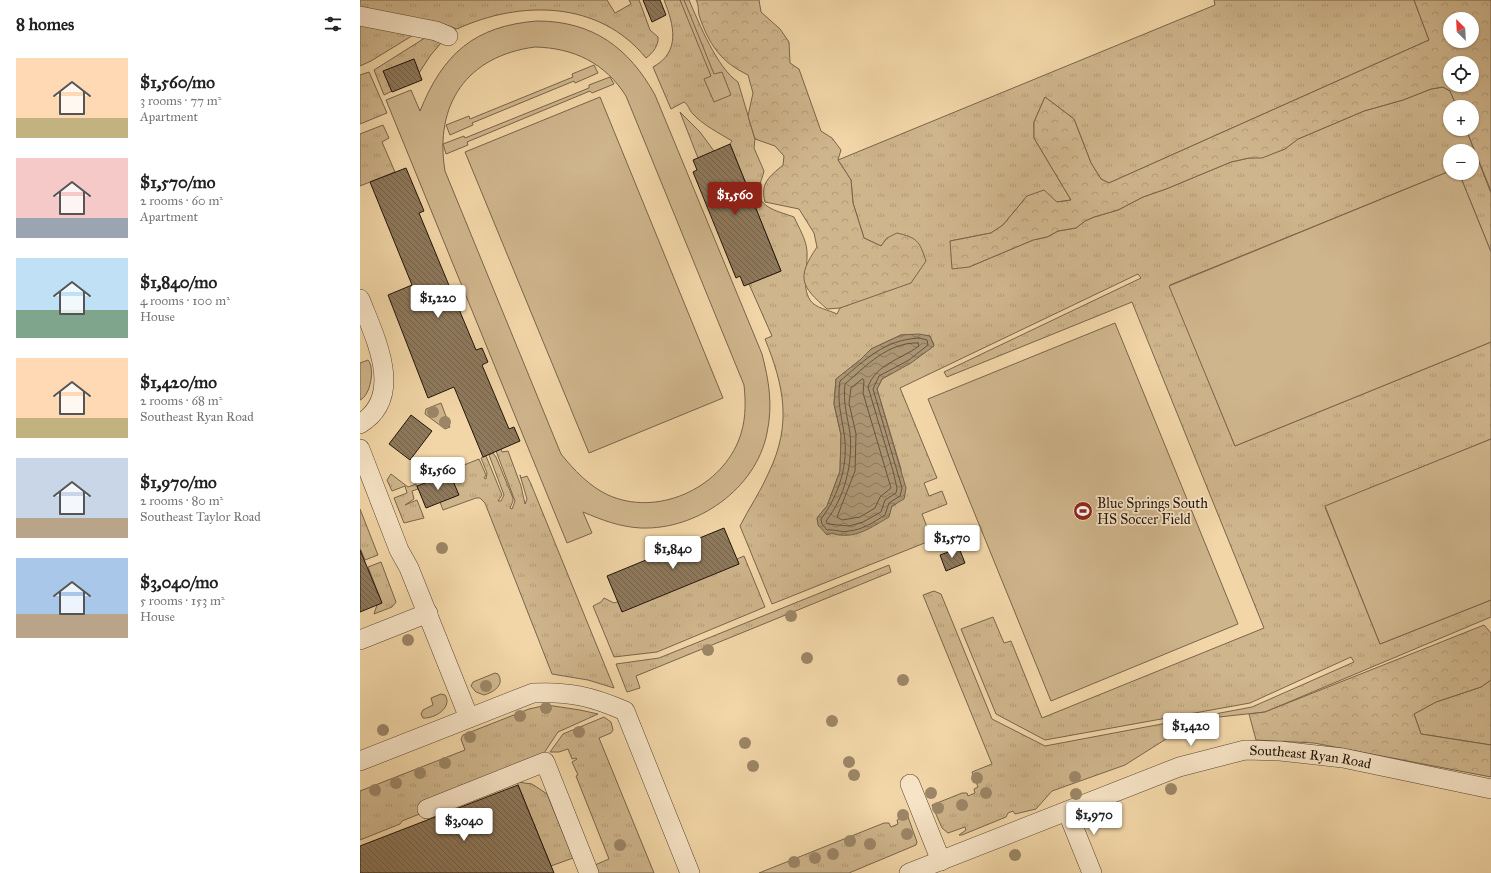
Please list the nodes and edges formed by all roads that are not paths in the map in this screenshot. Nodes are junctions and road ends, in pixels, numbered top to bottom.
1 (360, 16) edge
2 (448, 36) dead end
3 (360, 299) edge
4 (360, 424) edge
5 (360, 449) edge
6 (428, 613) junction
7 (360, 640) edge
8 (469, 718) junction
9 (360, 761) edge
10 (910, 784) dead end
11 (1491, 789) edge
12 (427, 809) dead end
13 (1067, 811) junction
14 (941, 861) junction
15 (589, 873) edge
16 (690, 873) edge
17 (909, 873) edge
18 (1092, 873) edge

1 - 2 street
3 - 4 street
5 - 6 street
6 - 7 street
6 - 8 street
8 - 9 street
8 - 16 street
10 - 14 street
11 - 13 street, Southeast Ryan Road
12 - 15 street
13 - 14 street, Southeast Ryan Road
13 - 18 street
14 - 17 street, Southeast Ryan Road

